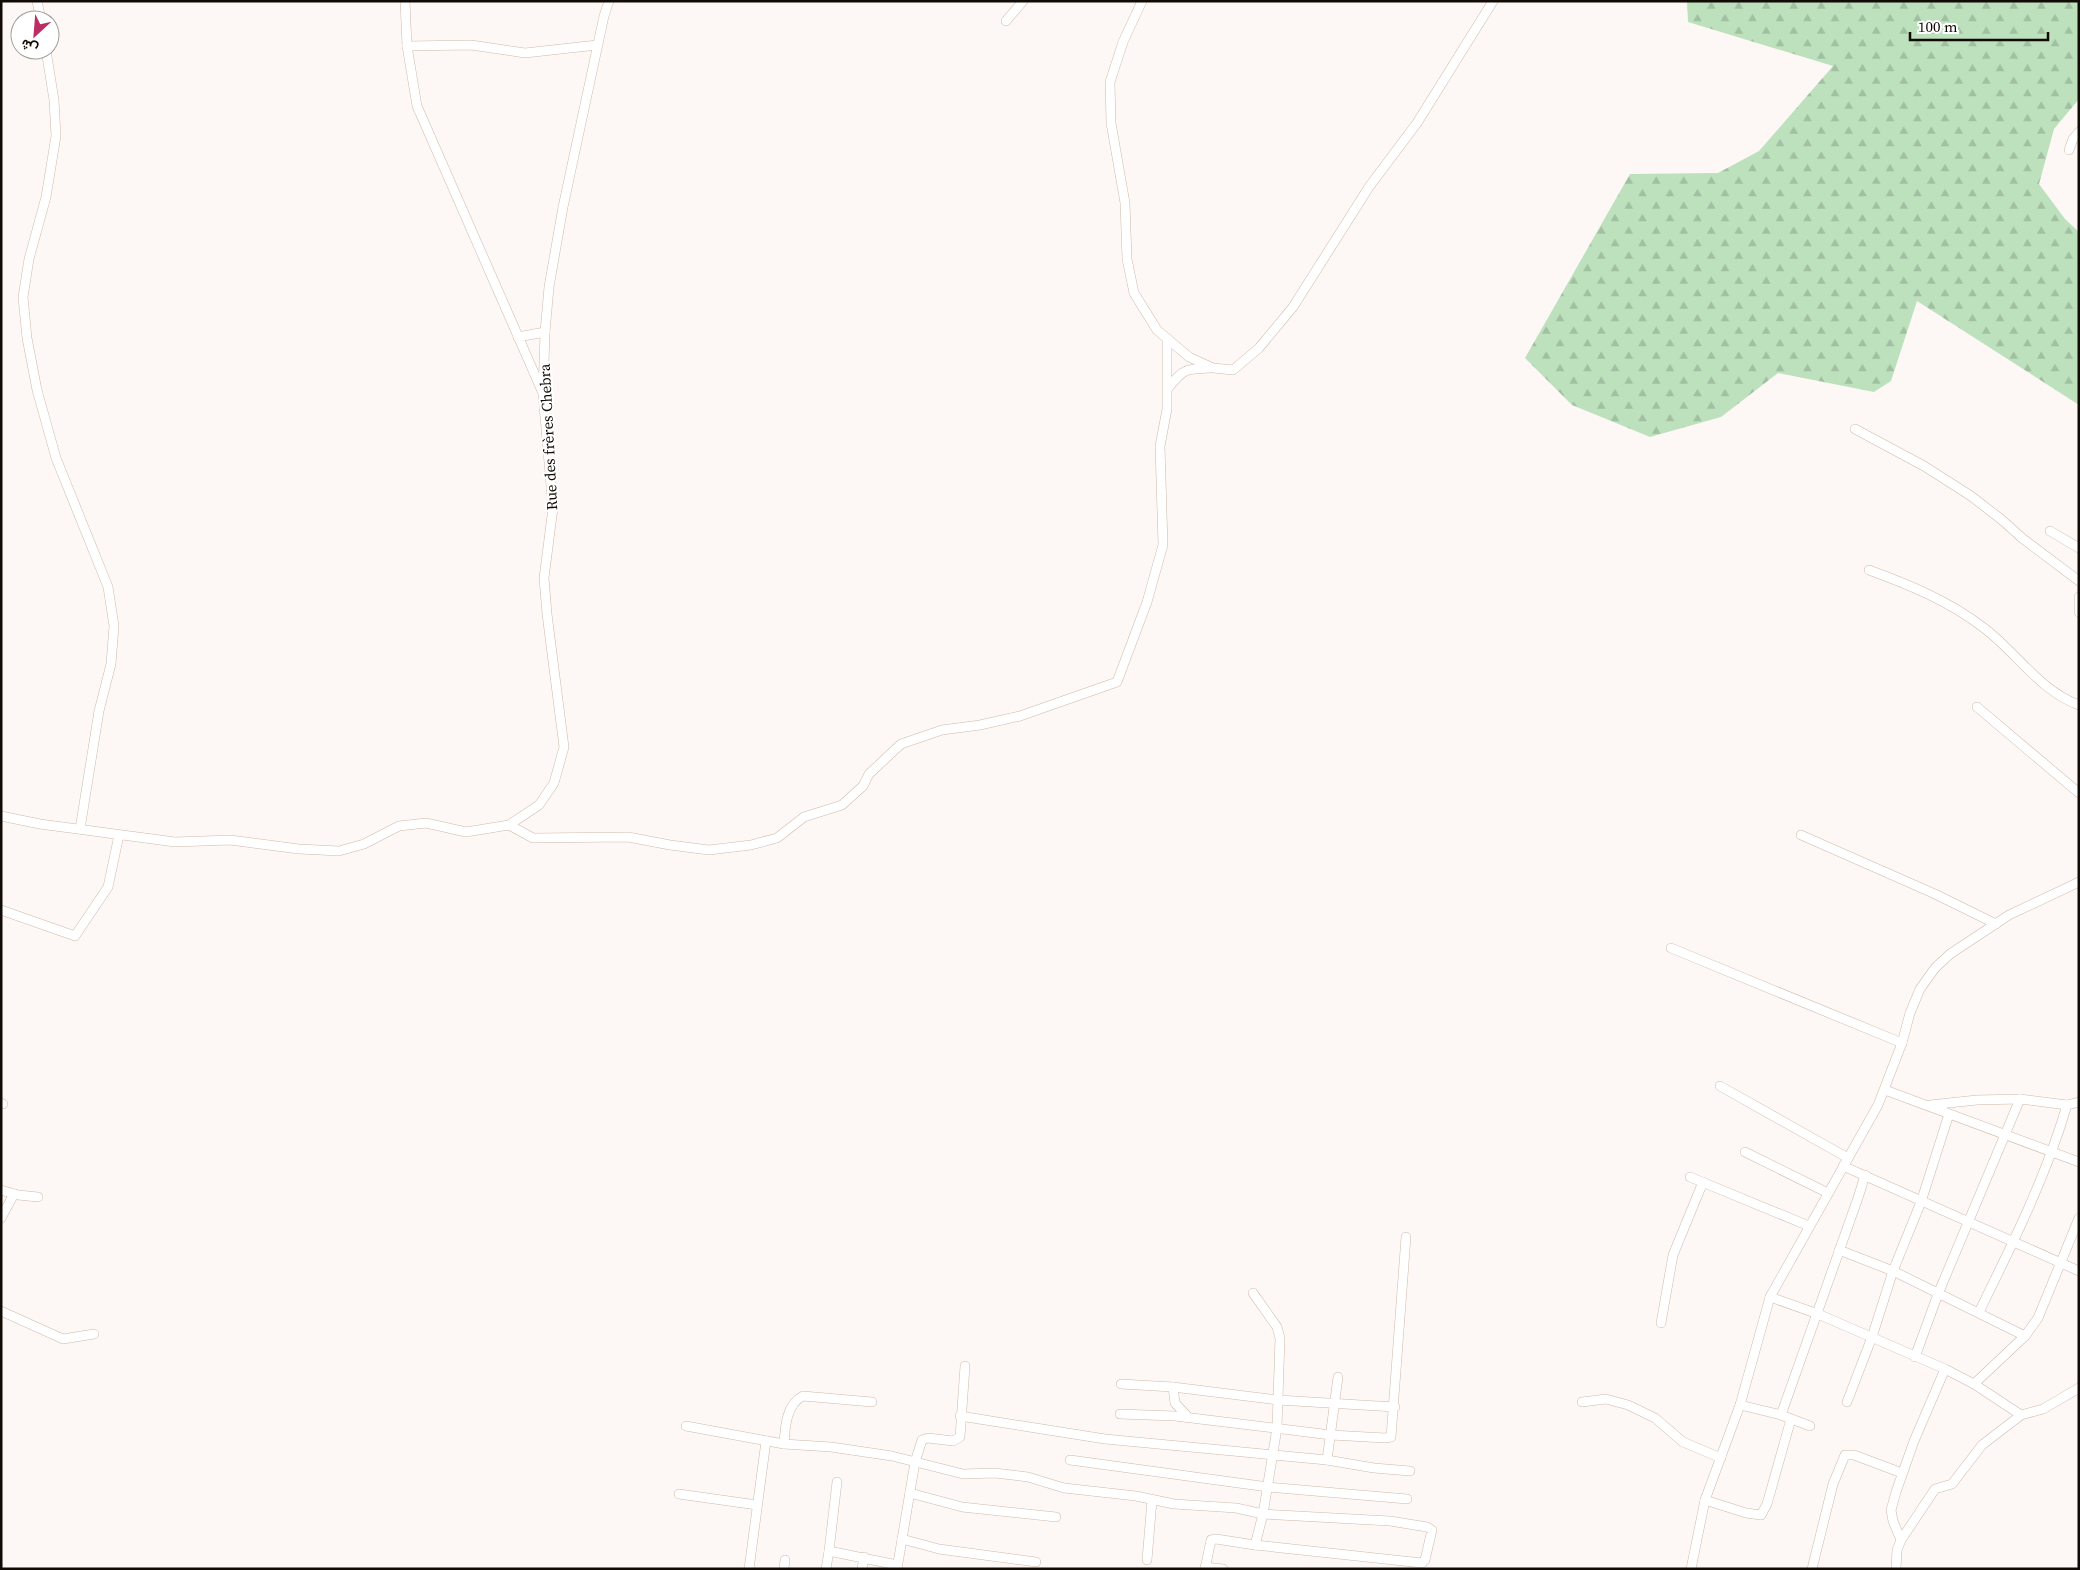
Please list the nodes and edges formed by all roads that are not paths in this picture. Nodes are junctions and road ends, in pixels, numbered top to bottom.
1 (405, 1) edge
2 (609, 1) edge
3 (1023, 1) edge
4 (1142, 1) edge
5 (1493, 1) edge
6 (1006, 21) dead end
7 (597, 45) junction
8 (407, 46) junction
9 (48, 60) edge
10 (2079, 132) edge
11 (2069, 150) dead end
12 (545, 332) junction
13 (518, 336) junction
14 (1167, 338) junction
15 (1213, 368) junction
16 (1168, 388) junction
17 (543, 394) junction
18 (1855, 429) dead end
19 (2050, 531) dead end
20 (2079, 548) edge
21 (1869, 570) dead end
22 (2079, 580) edge
23 (2079, 597) edge
24 (2079, 612) edge
25 (2079, 705) edge
26 (1977, 707) dead end
27 (2079, 793) edge
28 (1, 816) edge
29 (509, 825) junction
30 (80, 829) junction
31 (119, 835) junction
32 (1802, 835) dead end
33 (2079, 882) edge
34 (1, 910) edge
35 (1996, 924) junction
36 (1671, 948) dead end
37 (1902, 1043) junction
38 (1720, 1086) dead end
39 (1885, 1090) junction
40 (2020, 1099) junction
41 (2079, 1102) edge
42 (1926, 1105) junction
43 (2067, 1105) junction
44 (1949, 1114) junction
45 (2006, 1134) junction
46 (2052, 1150) junction
47 (1745, 1152) dead end
48 (1848, 1158) junction
49 (2079, 1162) edge
50 (1843, 1166) junction
51 (1864, 1175) junction
52 (1690, 1177) dead end
53 (1703, 1182) junction
54 (1, 1190) edge
55 (1828, 1193) junction
56 (14, 1194) junction
57 (38, 1197) dead end
58 (1921, 1202) junction
59 (1, 1218) edge
60 (1967, 1221) junction
61 (2078, 1224) edge
62 (1809, 1226) junction
63 (1406, 1238) dead end
64 (2014, 1241) junction
65 (1839, 1250) junction
66 (2060, 1263) junction
67 (1893, 1271) junction
68 (2079, 1271) edge
69 (1254, 1293) dead end
70 (1938, 1294) junction
71 (1770, 1297) junction
72 (1, 1311) edge
73 (1979, 1312) junction
74 (1818, 1314) junction
75 (1661, 1323) dead end
76 (94, 1334) dead end
77 (2025, 1336) junction
78 (1872, 1337) junction
79 (1915, 1357) junction
80 (965, 1366) dead end
81 (1945, 1369) junction
82 (1338, 1377) dead end
83 (1121, 1384) dead end
84 (1974, 1384) junction
85 (1173, 1387) junction
86 (2079, 1388) edge
87 (1278, 1400) junction
88 (872, 1402) dead end
89 (1582, 1402) dead end
90 (1847, 1402) dead end
91 (1334, 1403) junction
92 (1740, 1405) junction
93 (1395, 1407) junction
94 (1120, 1414) dead end
95 (1781, 1415) junction
96 (2021, 1415) junction
97 (960, 1416) junction
98 (1188, 1417) junction
99 (1791, 1419) junction
100 (686, 1426) dead end
101 (1810, 1426) dead end
102 (1277, 1428) junction
103 (1331, 1435) junction
104 (766, 1441) junction
105 (784, 1444) junction
106 (1272, 1456) junction
107 (1721, 1458) junction
108 (1070, 1460) dead end
109 (1327, 1460) junction
110 (915, 1462) junction
111 (1410, 1470) dead end
112 (1902, 1473) junction
113 (837, 1482) dead end
114 (1268, 1487) junction
115 (910, 1493) junction
116 (680, 1494) dead end
117 (1407, 1499) dead end
118 (1152, 1500) junction
119 (1705, 1500) junction
120 (757, 1506) junction
121 (1263, 1514) junction
122 (1056, 1517) dead end
123 (902, 1539) junction
124 (1901, 1540) junction
125 (1255, 1545) junction
126 (829, 1550) junction
127 (864, 1557) junction
128 (1147, 1560) dead end
129 (1036, 1562) dead end
130 (897, 1567) edge
131 (1205, 1568) edge
132 (748, 1569) edge
133 (826, 1569) edge
134 (862, 1569) edge
135 (1223, 1569) edge
136 (1691, 1569) edge
137 (1812, 1569) edge
138 (1896, 1569) edge

1 - 8 street
2 - 7 street, Rue des frères Chebra
3 - 6 street
4 - 14 street
5 - 15 street
7 - 8 street
7 - 12 street, Rue des frères Chebra
8 - 13 street
9 - 30 street
10 - 11 street
12 - 13 street
12 - 17 street, Rue des frères Chebra
13 - 17 street
14 - 15 street
14 - 16 street
15 - 16 street
16 - 29 street
17 - 29 street, Rue des frères Chebra
18 - 22 street
19 - 20 street
21 - 25 street
23 - 24 street
26 - 27 street
28 - 30 street
29 - 31 street
30 - 31 street
31 - 34 street
32 - 35 street
33 - 35 street
35 - 37 street
36 - 37 street
37 - 39 street
38 - 48 street
39 - 42 street
39 - 48 street
40 - 42 street
40 - 43 street
40 - 45 street
41 - 43 street
42 - 44 street
43 - 46 street
44 - 45 street
44 - 58 street
45 - 46 street
45 - 60 street
46 - 49 street
46 - 64 street
47 - 55 street
48 - 50 street
50 - 51 street
50 - 55 street
51 - 58 street
51 - 65 street
52 - 53 street
53 - 62 street
53 - 75 street
54 - 56 street
55 - 62 street
56 - 57 street
56 - 59 street
58 - 60 street
58 - 67 street
60 - 64 street
60 - 70 street
61 - 66 street
62 - 71 street
63 - 93 street
64 - 66 street
64 - 73 street
65 - 67 street
65 - 74 street
66 - 68 street
66 - 77 street
67 - 70 street
67 - 78 street
69 - 87 street
70 - 73 street
70 - 79 street
71 - 74 street
71 - 92 street
72 - 76 street
73 - 77 street
74 - 78 street
74 - 95 street
77 - 84 street
78 - 79 street
78 - 90 street
79 - 81 street
80 - 97 street
81 - 84 street
81 - 112 street
82 - 91 street
83 - 85 street
84 - 96 street
85 - 87 street
85 - 98 street
86 - 96 street
87 - 91 street
87 - 102 street
88 - 105 street
89 - 107 street
91 - 93 street
91 - 103 street
92 - 95 street
92 - 107 street
93 - 103 street
94 - 98 street
95 - 99 street
96 - 124 street
97 - 106 street
97 - 110 street
98 - 102 street
99 - 101 street
99 - 119 street
100 - 104 street
102 - 103 street
102 - 106 street
103 - 109 street
104 - 105 street
104 - 120 street
105 - 110 street
106 - 109 street
106 - 114 street
107 - 119 street
108 - 114 street
109 - 111 street
110 - 115 street
110 - 118 street
112 - 124 street
112 - 137 street
113 - 126 street
114 - 117 street
114 - 121 street
115 - 122 street
115 - 123 street
116 - 120 street
118 - 121 street
118 - 128 street
119 - 136 street
120 - 132 street
121 - 125 street
121 - 125 street
123 - 129 street
123 - 130 street
124 - 138 street
125 - 131 street
126 - 127 street
126 - 133 street
127 - 130 street
127 - 134 street
131 - 135 street

